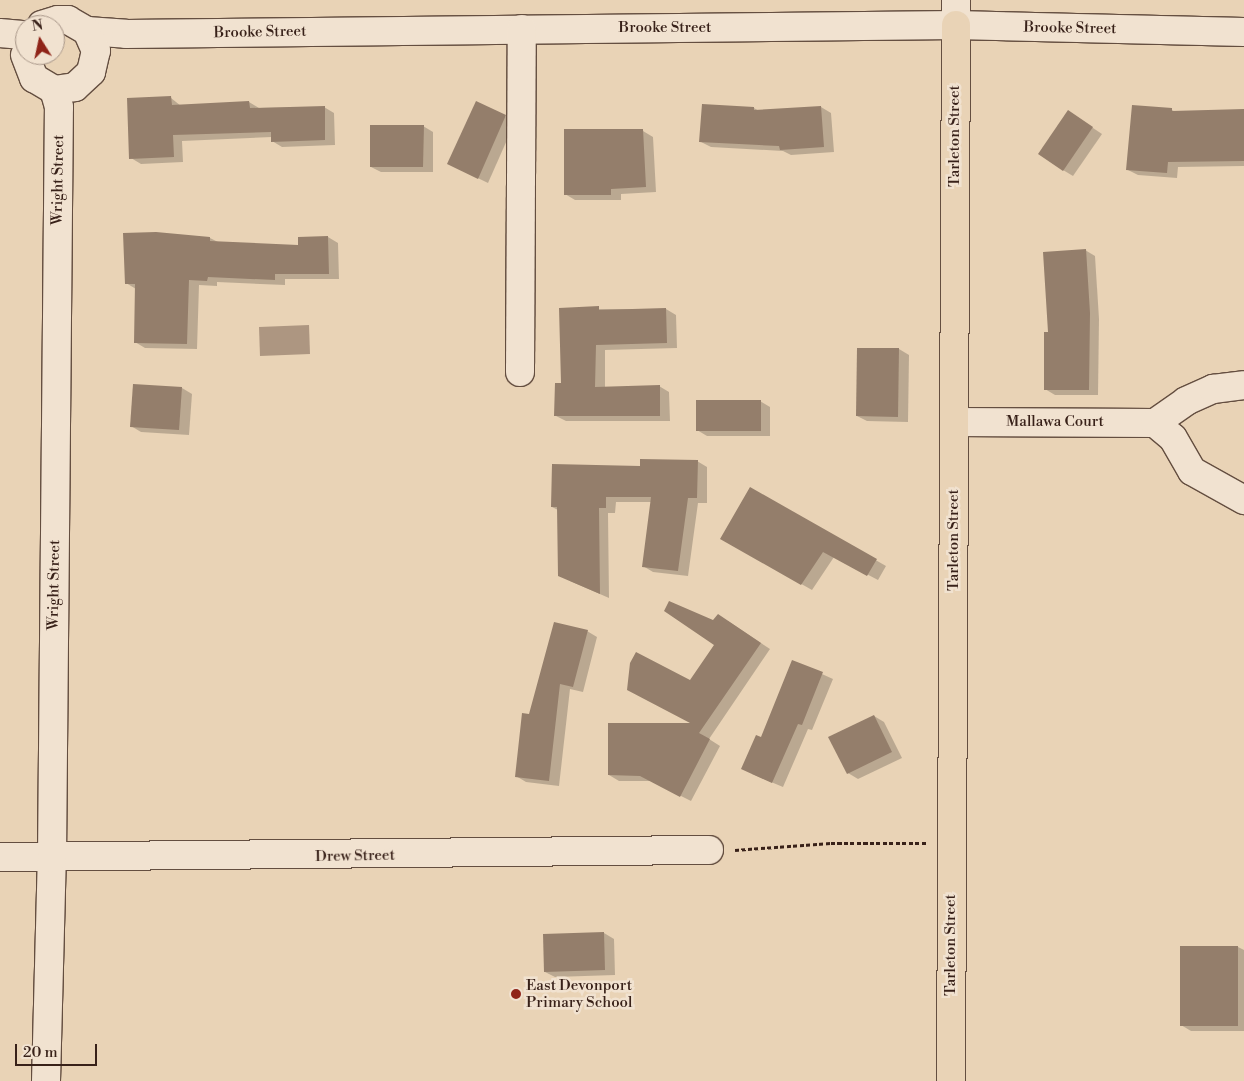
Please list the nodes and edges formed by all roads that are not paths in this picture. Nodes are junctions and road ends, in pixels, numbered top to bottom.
1 (956, 13) edge
2 (65, 19) edge
3 (522, 28) junction
4 (87, 31) junction
5 (1244, 32) edge
6 (0, 34) edge
7 (15, 35) edge
8 (29, 65) edge
9 (54, 90) junction
10 (520, 372) dead end
11 (1244, 385) edge
12 (954, 422) junction
13 (1155, 423) junction
14 (1244, 500) edge
15 (709, 850) road end
16 (0, 857) edge
17 (52, 858) junction
18 (46, 1081) edge
19 (951, 1081) edge

1 - 3 street, Brooke Street
1 - 5 street, Brooke Street
1 - 12 main road, Tarleton Street
2 - 4 street
3 - 4 street, Brooke Street
3 - 10 street
4 - 9 street
6 - 7 street
8 - 9 street
9 - 17 street, Wright Street
11 - 13 street
12 - 13 street, Mallawa Court
12 - 19 main road, Tarleton Street
13 - 14 street
15 - 17 street, Drew Street
16 - 17 street, Drew Street
17 - 18 street, Wright Street

